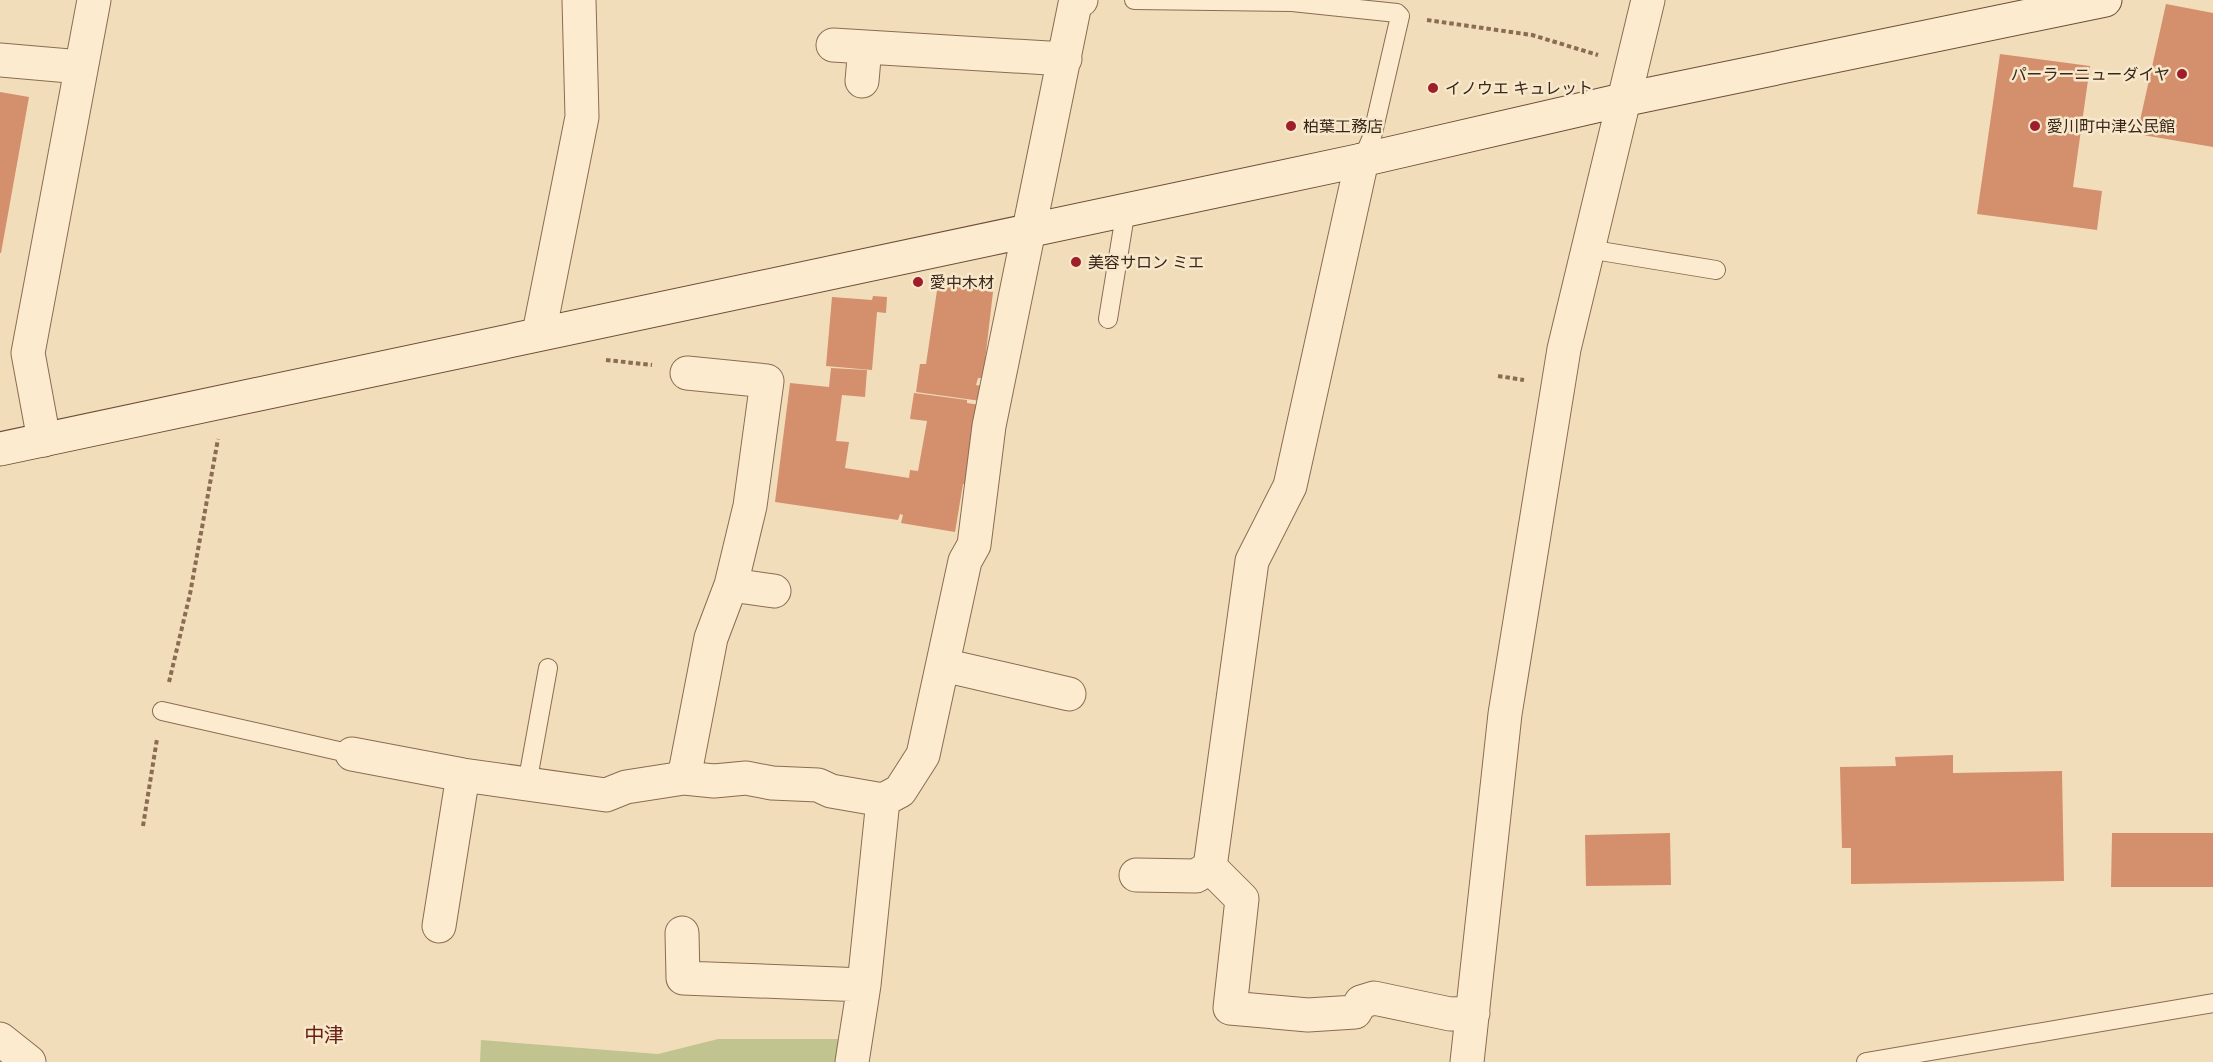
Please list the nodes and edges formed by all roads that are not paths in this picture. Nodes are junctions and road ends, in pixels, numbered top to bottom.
1 (94, 0) edge
2 (579, 0) edge
3 (1081, 0) edge
4 (1134, 0) edge
5 (1648, 0) edge
6 (2105, 0) edge
7 (833, 45) dead end
8 (865, 47) junction
9 (1065, 58) junction
10 (0, 60) edge
11 (81, 67) junction
12 (862, 81) dead end
13 (1622, 100) junction
14 (1362, 160) junction
15 (1126, 209) junction
16 (1028, 229) junction
17 (1588, 249) junction
18 (1716, 270) dead end
19 (1108, 319) dead end
20 (539, 333) junction
21 (687, 373) dead end
22 (44, 440) junction
23 (0, 449) edge
24 (732, 585) junction
25 (774, 591) dead end
26 (943, 665) junction
27 (548, 668) dead end
28 (1070, 694) dead end
29 (162, 711) road end
30 (352, 754) joint
31 (463, 775) junction
32 (684, 778) junction
33 (527, 784) junction
34 (883, 800) junction
35 (1210, 867) junction
36 (1136, 875) dead end
37 (438, 926) dead end
38 (682, 933) dead end
39 (864, 985) junction
40 (2213, 1003) edge
41 (1473, 1013) junction
42 (0, 1039) edge
43 (1902, 1060) edge
44 (29, 1062) edge
45 (852, 1062) edge
46 (1467, 1062) edge
47 (1866, 1062) edge

1 - 11 street
2 - 20 street
3 - 9 street
4 - 14 lane
5 - 13 street
6 - 13 street
7 - 8 street
8 - 9 street
8 - 12 street
9 - 16 street
10 - 11 street
11 - 22 street
13 - 14 street
13 - 17 street
14 - 15 street
14 - 35 street
15 - 16 street
15 - 19 lane
16 - 20 street
16 - 26 street
17 - 18 lane
17 - 41 street
20 - 22 street
21 - 24 street
22 - 23 street
24 - 25 street
24 - 32 street
26 - 28 street
26 - 34 street
27 - 33 lane
29 - 30 lane
30 - 31 street
31 - 33 street
31 - 37 street
32 - 33 street
32 - 34 street
34 - 39 street
35 - 36 street
35 - 41 street
38 - 39 street
39 - 45 street
40 - 43 lane
41 - 46 street
42 - 44 street
43 - 47 lane

